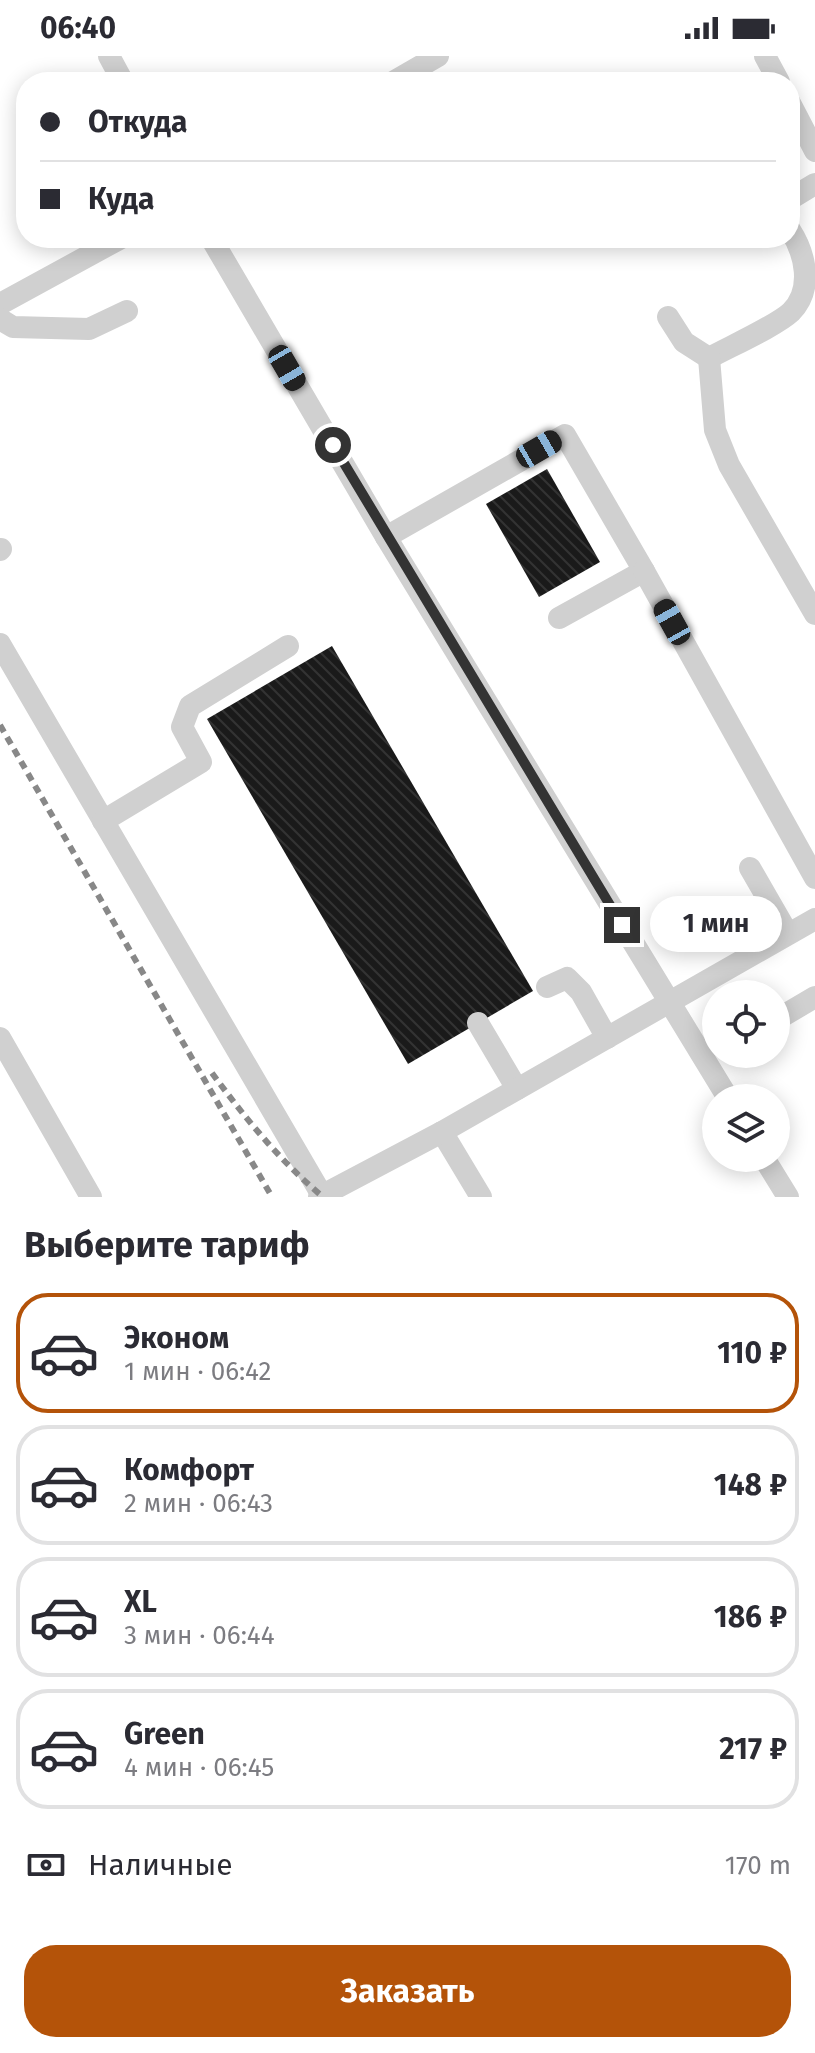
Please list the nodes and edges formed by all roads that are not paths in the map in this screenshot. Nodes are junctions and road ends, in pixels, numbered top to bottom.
1 (438, 56) edge
2 (410, 72) edge
3 (800, 122) edge
4 (815, 151) edge
5 (103, 248) edge
6 (217, 248) edge
7 (798, 248) edge
8 (0, 304) edge
9 (127, 311) dead end
10 (668, 317) dead end
11 (0, 319) edge
12 (709, 358) junction
13 (386, 537) junction
14 (644, 571) junction
15 (815, 614) edge
16 (559, 618) dead end
17 (0, 644) edge
18 (288, 646) dead end
19 (103, 821) junction
20 (750, 868) dead end
21 (815, 878) edge
22 (815, 919) edge
23 (788, 934) junction
24 (547, 987) dead end
25 (815, 997) edge
26 (669, 1002) junction
27 (790, 1012) edge
28 (478, 1023) dead end
29 (0, 1038) edge
30 (607, 1038) junction
31 (719, 1084) edge
32 (517, 1089) junction
33 (442, 1132) junction
34 (773, 1172) edge
35 (91, 1197) edge
36 (321, 1197) edge
37 (481, 1197) edge
38 (788, 1197) edge

1 - 2 lane
3 - 4 lane
5 - 8 lane
6 - 13 lane
7 - 12 lane
9 - 11 lane
10 - 12 lane
12 - 15 lane
13 - 14 lane
13 - 26 lane
14 - 16 lane
14 - 21 lane
17 - 19 lane
18 - 19 lane
19 - 36 lane
20 - 23 lane
22 - 23 lane
23 - 26 lane
24 - 30 lane
25 - 27 lane
26 - 30 lane
26 - 31 lane
28 - 32 lane
29 - 35 lane
30 - 32 lane
32 - 33 lane
33 - 36 lane
33 - 37 lane
34 - 38 lane

